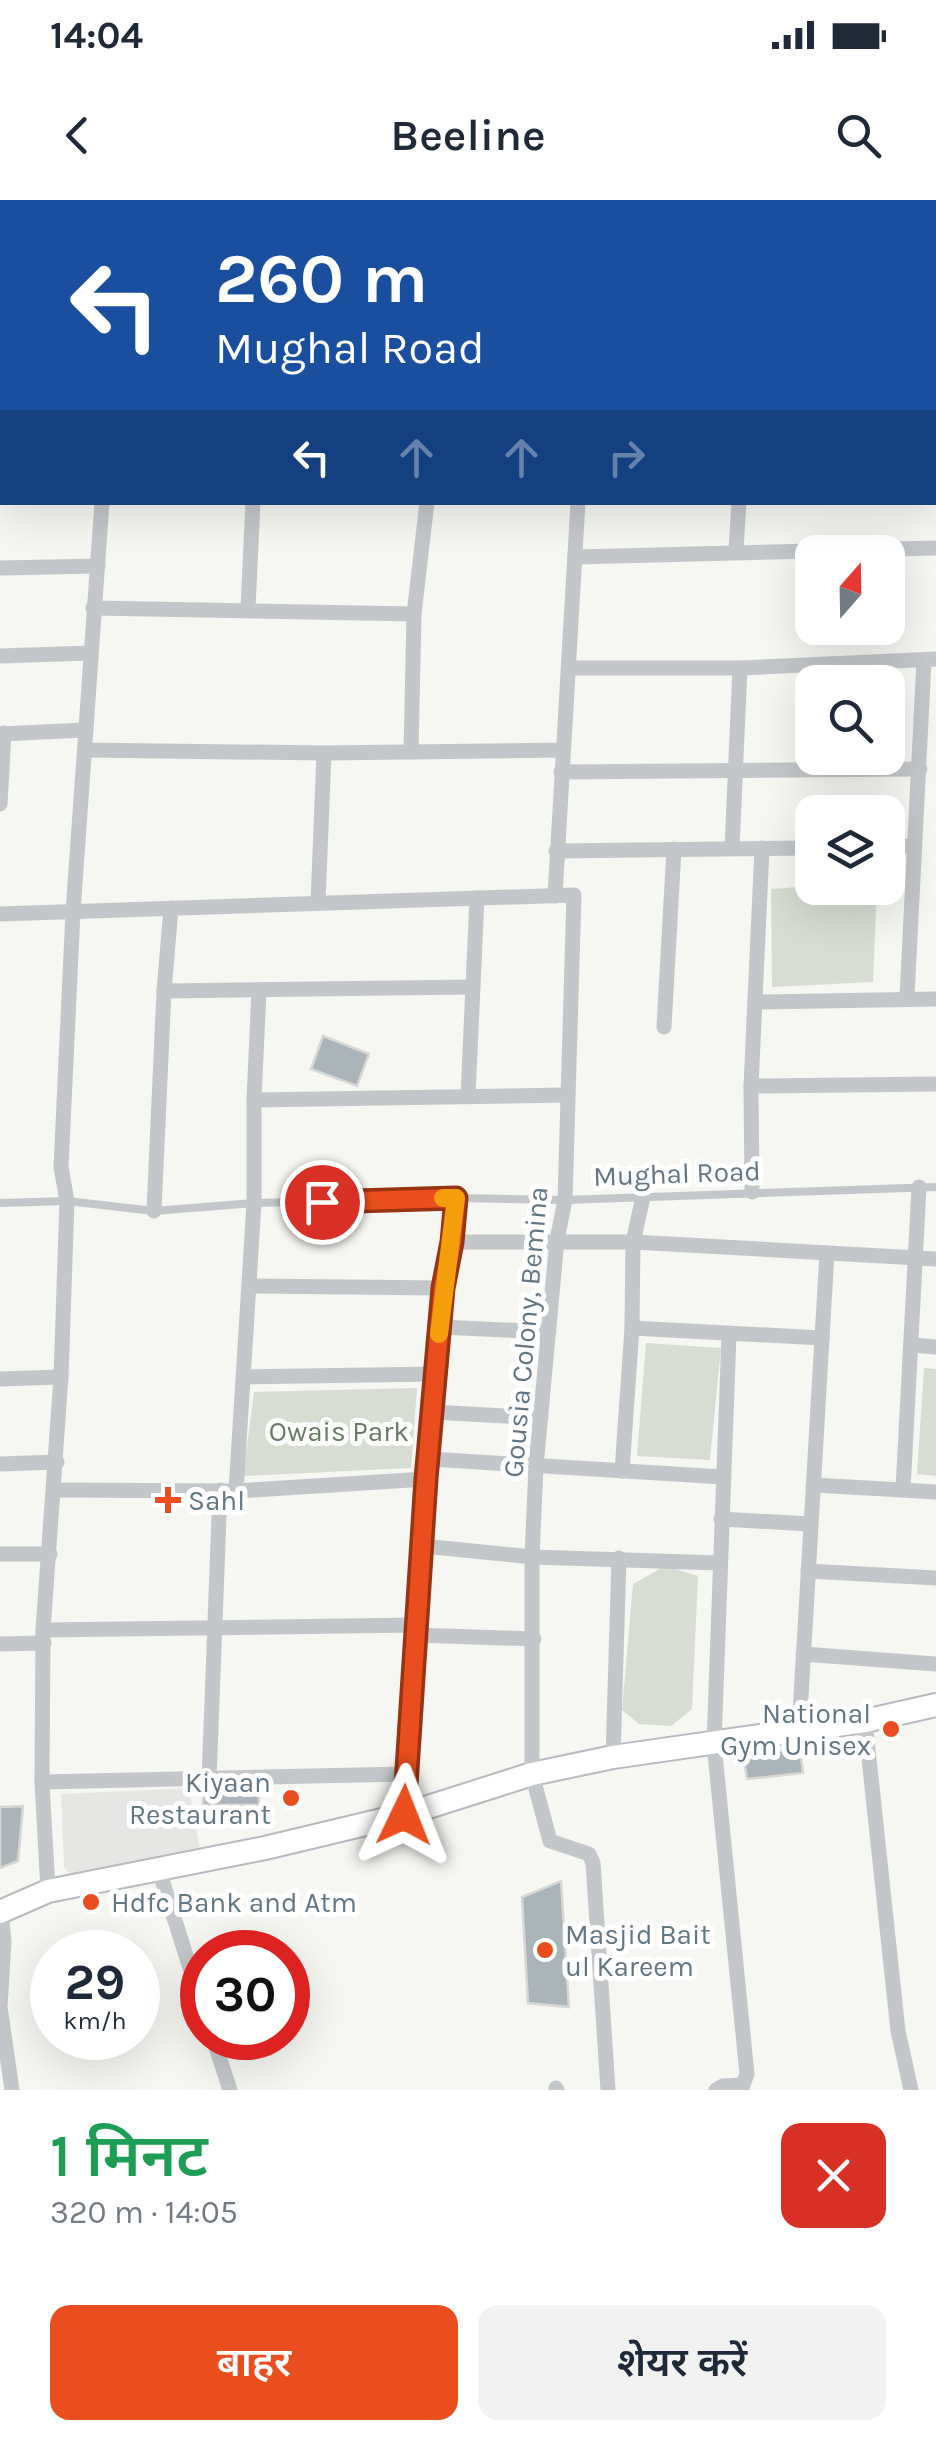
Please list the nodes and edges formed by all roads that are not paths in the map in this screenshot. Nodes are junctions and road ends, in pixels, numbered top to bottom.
1 (102, 505) edge
2 (253, 505) edge
3 (428, 505) edge
4 (578, 505) edge
5 (739, 505) edge
6 (936, 548) edge
7 (736, 550) junction
8 (574, 556) junction
9 (98, 566) junction
10 (0, 568) edge
11 (92, 608) junction
12 (248, 608) junction
13 (414, 614) junction
14 (90, 653) junction
15 (0, 656) edge
16 (930, 660) edge
17 (569, 668) junction
18 (740, 668) junction
19 (85, 730) junction
20 (2, 734) edge
21 (918, 749) junction
22 (936, 749) edge
23 (85, 750) junction
24 (563, 750) junction
25 (410, 752) junction
26 (324, 753) junction
27 (920, 769) junction
28 (561, 772) junction
29 (738, 772) junction
30 (0, 804) edge
31 (905, 846) edge
32 (913, 846) junction
33 (732, 848) junction
34 (762, 848) junction
35 (795, 848) edge
36 (674, 849) junction
37 (556, 851) junction
38 (555, 896) junction
39 (478, 898) junction
40 (318, 904) junction
41 (172, 908) junction
42 (74, 912) junction
43 (0, 914) edge
44 (471, 986) junction
45 (260, 990) junction
46 (164, 991) junction
47 (907, 998) junction
48 (936, 998) edge
49 (755, 1002) junction
50 (664, 1026) dead end
51 (936, 1084) edge
52 (750, 1086) junction
53 (566, 1095) junction
54 (468, 1096) junction
55 (254, 1100) junction
56 (928, 1187) edge
57 (752, 1192) junction
58 (456, 1198) junction
59 (644, 1198) junction
60 (565, 1200) junction
61 (67, 1201) junction
62 (0, 1203) edge
63 (254, 1203) junction
64 (154, 1210) junction
65 (557, 1240) junction
66 (452, 1242) junction
67 (633, 1242) junction
68 (827, 1253) junction
69 (915, 1258) junction
70 (936, 1259) edge
71 (250, 1286) junction
72 (443, 1288) junction
73 (440, 1327) junction
74 (632, 1328) junction
75 (548, 1332) junction
76 (730, 1334) junction
77 (822, 1338) junction
78 (912, 1345) junction
79 (936, 1347) edge
80 (435, 1374) junction
81 (61, 1377) junction
82 (244, 1377) junction
83 (0, 1379) edge
84 (433, 1412) junction
85 (541, 1418) junction
86 (430, 1459) junction
87 (57, 1462) junction
88 (0, 1464) edge
89 (536, 1466) junction
90 (622, 1471) junction
91 (723, 1478) junction
92 (426, 1479) junction
93 (814, 1485) junction
94 (56, 1490) junction
95 (228, 1490) junction
96 (904, 1490) junction
97 (936, 1492) edge
98 (720, 1519) junction
99 (811, 1524) junction
100 (423, 1546) junction
101 (0, 1554) edge
102 (50, 1554) junction
103 (532, 1557) junction
104 (619, 1558) junction
105 (718, 1563) junction
106 (808, 1571) junction
107 (936, 1578) edge
108 (212, 1630) junction
109 (417, 1630) junction
110 (44, 1636) junction
111 (534, 1639) junction
112 (0, 1644) edge
113 (803, 1654) junction
114 (936, 1664) edge
115 (936, 1704) edge
116 (865, 1721) junction
117 (799, 1731) junction
118 (714, 1744) junction
119 (613, 1758) junction
120 (404, 1774) junction
121 (532, 1774) junction
122 (209, 1780) junction
123 (42, 1782) junction
124 (404, 1815) junction
125 (158, 1867) junction
126 (48, 1891) junction
127 (0, 1912) edge
128 (180, 1936) edge
129 (220, 2060) edge
130 (12, 2090) edge
131 (230, 2090) edge
132 (608, 2090) edge
133 (716, 2090) edge
134 (911, 2090) edge

1 - 9 street
2 - 12 street
3 - 13 street
4 - 8 street
5 - 7 street
6 - 7 street
7 - 8 street
8 - 17 street
9 - 10 street
9 - 11 street
11 - 12 street
11 - 14 street
12 - 13 street
13 - 25 street
14 - 15 street
14 - 19 street
16 - 18 street
16 - 21 street
17 - 18 street
17 - 24 street
18 - 29 street
19 - 20 street
19 - 23 street
20 - 30 street
21 - 22 street
21 - 27 street
23 - 26 street
23 - 42 street
24 - 25 street
24 - 28 street
25 - 26 street
26 - 40 street
27 - 29 street
27 - 32 street
28 - 29 street
28 - 37 street
29 - 33 street
31 - 32 street
32 - 47 street
33 - 34 street
33 - 36 street
34 - 35 street
34 - 49 street
36 - 37 street
36 - 50 street
37 - 38 street
38 - 39 street
38 - 53 street, Gousia Colony, Bemina
39 - 40 street
39 - 44 street
40 - 41 street
41 - 42 street
41 - 46 street
42 - 43 street
42 - 61 street
44 - 45 street
44 - 54 street
45 - 46 street
45 - 55 street
46 - 64 street
47 - 48 street
47 - 49 street
49 - 52 street
51 - 52 street
52 - 57 street
53 - 54 street
53 - 60 street, Gousia Colony, Bemina
54 - 55 street
55 - 63 street
56 - 57 lane, Mughal Road
56 - 69 street
57 - 59 lane, Mughal Road
58 - 60 lane, Mughal Road
58 - 63 lane, Mughal Road
58 - 66 street
59 - 60 lane, Mughal Road
59 - 67 street
60 - 65 street, Gousia Colony, Bemina
61 - 62 lane, Mughal Road
61 - 64 lane, Mughal Road
61 - 81 street
63 - 64 lane, Mughal Road
63 - 71 street
65 - 66 street
65 - 67 street
65 - 75 street, Gousia Colony, Bemina
66 - 72 street
67 - 68 street
67 - 74 street
68 - 69 street
68 - 77 street
69 - 70 street
69 - 78 street
71 - 72 street
71 - 82 street
72 - 73 street
73 - 75 street
73 - 80 street
74 - 76 street
74 - 90 street
75 - 85 street, Gousia Colony, Bemina
76 - 77 street
76 - 91 street
77 - 93 street
78 - 79 street
78 - 96 street
80 - 82 street
80 - 84 street
81 - 83 street
81 - 87 street
82 - 95 street
84 - 85 street
84 - 86 street
85 - 89 street, Gousia Colony, Bemina
86 - 89 street
86 - 92 street
87 - 88 street
87 - 94 street
89 - 90 street
89 - 103 street, Gousia Colony, Bemina
90 - 91 street
91 - 98 street
92 - 95 street
92 - 100 street
93 - 96 street
93 - 99 street
94 - 95 street
94 - 102 street
95 - 108 street
96 - 97 street
98 - 99 street
98 - 105 street
99 - 106 street
100 - 103 street
100 - 109 street
101 - 102 street
102 - 110 street
103 - 104 street
103 - 111 street, Gousia Colony, Bemina
104 - 105 street
104 - 119 street
105 - 118 street
106 - 107 street
106 - 113 street
108 - 109 street
108 - 110 street
108 - 122 street
109 - 111 street
109 - 120 street
110 - 112 street
110 - 123 street
111 - 121 street, Gousia Colony, Bemina
113 - 114 street
113 - 117 street
115 - 116 main road
116 - 117 main road
116 - 134 street
117 - 118 main road
118 - 119 main road
118 - 133 street
119 - 121 main road
120 - 122 street
120 - 124 street
121 - 124 main road
121 - 132 street, Gousia Colony, Bemina
122 - 123 street
123 - 126 street
124 - 125 main road
125 - 126 main road
125 - 128 street
126 - 127 main road
127 - 130 street
129 - 131 street

